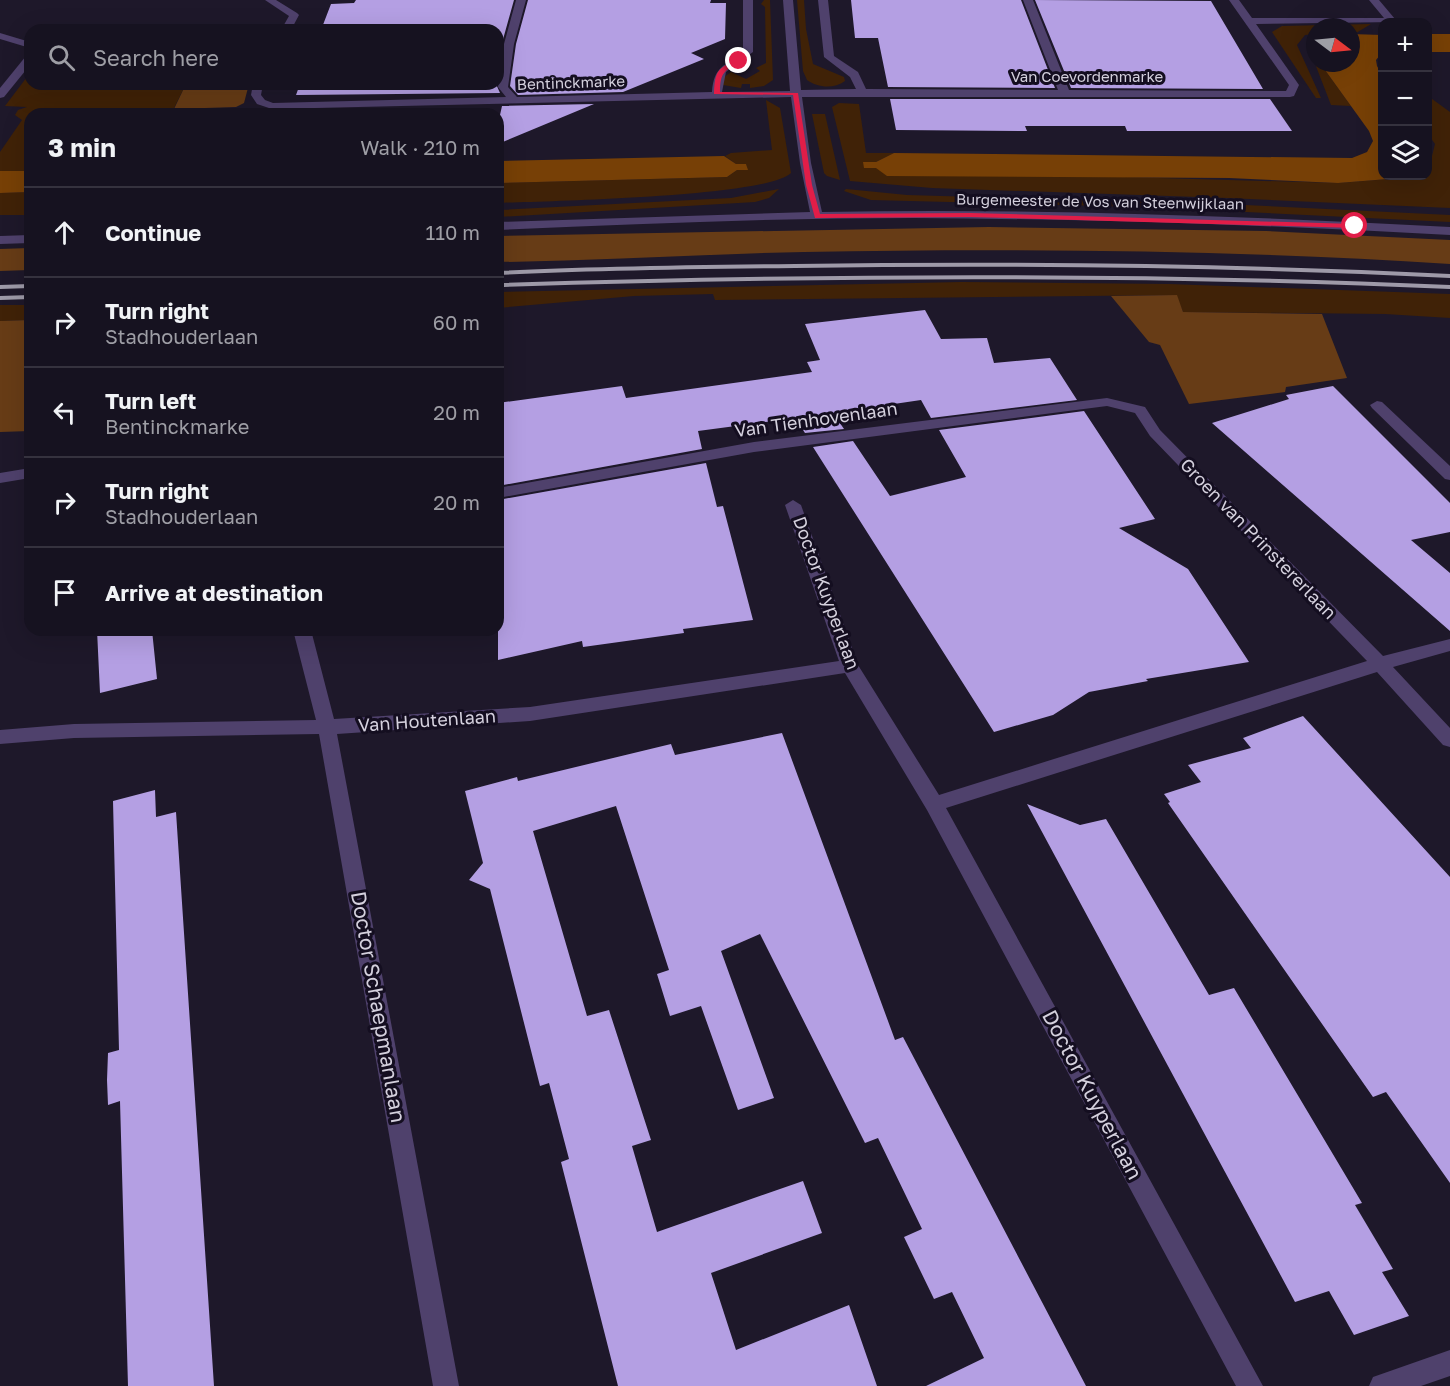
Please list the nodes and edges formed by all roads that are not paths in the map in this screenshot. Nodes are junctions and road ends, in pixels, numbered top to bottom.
1 (270, 0) edge
2 (521, 0) edge
3 (747, 0) edge
4 (788, 0) edge
5 (823, 0) edge
6 (1028, 0) edge
7 (1234, 0) edge
8 (1374, 0) edge
9 (1247, 21) junction
10 (289, 24) edge
11 (0, 36) edge
12 (24, 43) edge
13 (24, 65) edge
14 (504, 80) edge
15 (504, 88) edge
16 (257, 90) edge
17 (1064, 91) junction
18 (862, 92) junction
19 (795, 93) junction
20 (717, 94) junction
21 (0, 95) edge
22 (514, 100) junction
23 (817, 216) junction
24 (504, 226) edge
25 (1450, 231) edge
26 (24, 239) edge
27 (0, 240) edge
28 (1377, 405) dead end
29 (1140, 410) joint
30 (24, 474) edge
31 (1450, 475) edge
32 (0, 478) edge
33 (504, 492) edge
34 (793, 506) dead end
35 (304, 636) edge
36 (1450, 645) edge
37 (1380, 664) junction
38 (850, 666) junction
39 (327, 727) junction
40 (0, 737) edge
41 (1450, 740) edge
42 (934, 804) junction
43 (1450, 1363) edge
44 (446, 1386) edge
45 (1250, 1386) edge
46 (1382, 1386) edge

1 - 10 street
2 - 14 street
3 - 20 street
4 - 19 street
5 - 18 street
6 - 17 street
7 - 9 street, Van Coevordenmarke
8 - 9 street
9 - 17 street, Van Coevordenmarke
11 - 12 street
13 - 21 street
15 - 22 street
16 - 22 street, Bentinckmarke
17 - 18 street, Van Coevordenmarke
18 - 19 street, Van Coevordenmarke
19 - 20 street, Bentinckmarke
19 - 23 street
20 - 22 street, Bentinckmarke
23 - 24 street, Burgemeester de Vos van Steenwijklaan
23 - 25 street, Burgemeester de Vos van Steenwijklaan
26 - 27 street
28 - 31 street
29 - 33 street, Van Tienhovenlaan
29 - 37 street, Groen van Prinstererlaan
30 - 32 street
34 - 38 street, Doctor Kuyperlaan
35 - 39 street, Doctor Schaepmanlaan
36 - 37 street
37 - 41 street, Groen van Prinstererlaan
37 - 42 street
38 - 39 street, Van Houtenlaan
38 - 42 street, Doctor Kuyperlaan
39 - 40 street, Van Houtenlaan
39 - 44 street, Doctor Schaepmanlaan
42 - 45 street, Doctor Kuyperlaan
43 - 46 street

